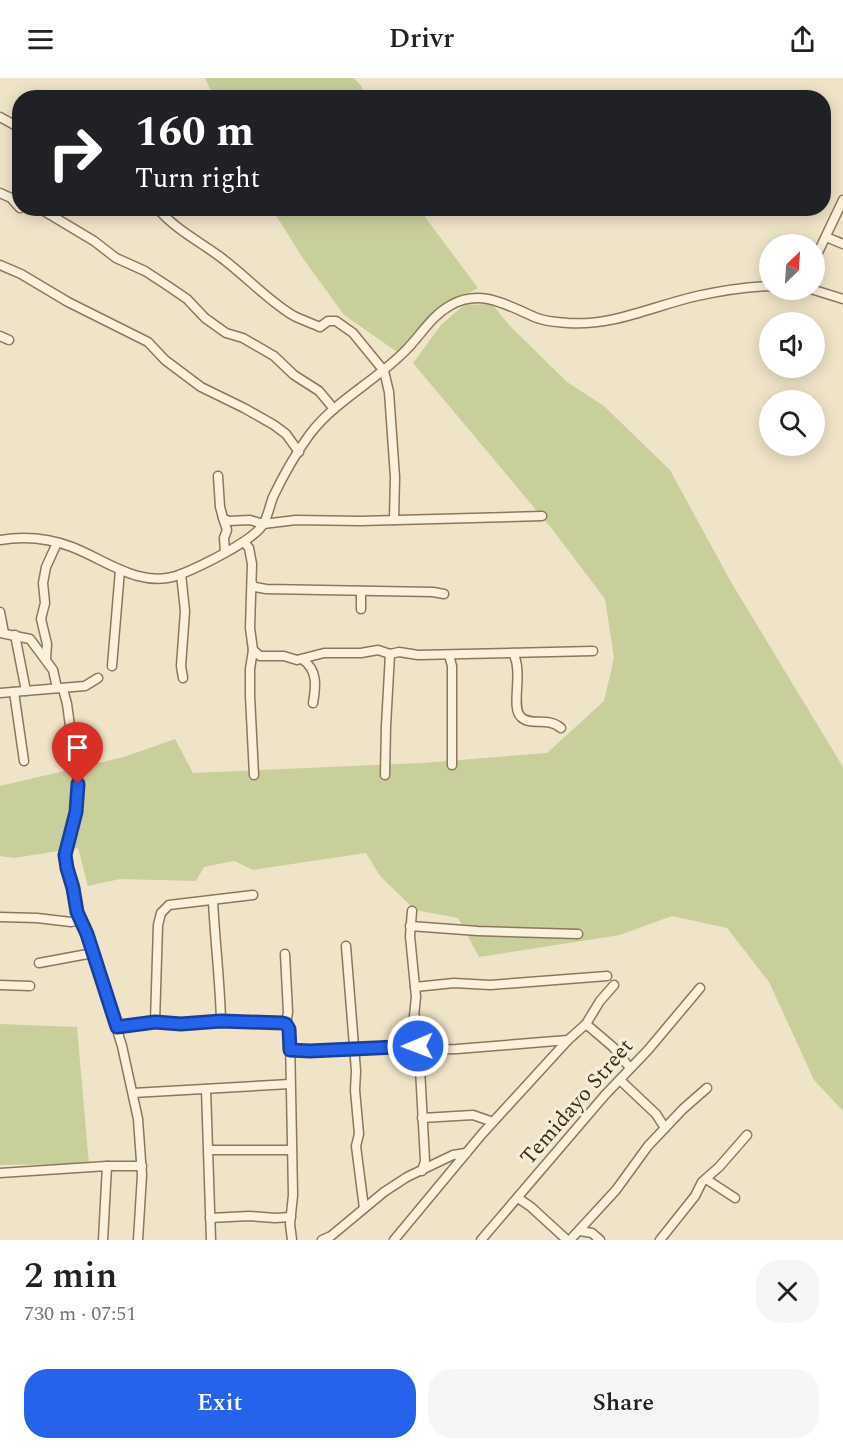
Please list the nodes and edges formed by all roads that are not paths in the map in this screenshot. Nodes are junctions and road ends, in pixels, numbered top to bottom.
1 (843, 200) edge
2 (52, 216) edge
3 (164, 216) edge
4 (826, 237) joint
5 (843, 244) edge
6 (0, 265) edge
7 (759, 288) edge
8 (825, 293) edge
9 (843, 299) edge
10 (384, 371) junction
11 (334, 409) junction
12 (299, 452) junction
13 (218, 476) dead end
14 (542, 516) dead end
15 (223, 518) junction
16 (394, 520) junction
17 (264, 524) junction
18 (0, 540) edge
19 (244, 542) junction
20 (57, 543) junction
21 (225, 552) junction
22 (120, 570) junction
23 (181, 574) junction
24 (252, 584) junction
25 (361, 591) junction
26 (444, 594) dead end
27 (361, 609) dead end
28 (0, 612) edge
29 (2, 633) edge
30 (15, 635) junction
31 (253, 650) junction
32 (593, 651) dead end
33 (513, 653) junction
34 (390, 654) junction
35 (449, 655) junction
36 (46, 658) junction
37 (302, 659) junction
38 (112, 666) dead end
39 (98, 678) dead end
40 (183, 678) dead end
41 (60, 688) junction
42 (26, 691) junction
43 (14, 692) junction
44 (0, 693) edge
45 (313, 703) dead end
46 (561, 728) dead end
47 (24, 761) dead end
48 (452, 765) dead end
49 (254, 775) dead end
50 (385, 776) dead end
51 (253, 896) dead end
52 (213, 901) junction
53 (412, 911) dead end
54 (0, 917) edge
55 (79, 920) junction
56 (410, 926) junction
57 (578, 934) dead end
58 (346, 946) dead end
59 (93, 953) junction
60 (285, 954) dead end
61 (39, 963) dead end
62 (607, 976) dead end
63 (0, 985) edge
64 (614, 985) dead end
65 (30, 986) dead end
66 (415, 987) junction
67 (700, 988) dead end
68 (221, 1021) junction
69 (155, 1022) junction
70 (286, 1024) junction
71 (586, 1024) junction
72 (117, 1027) junction
73 (568, 1040) junction
74 (352, 1048) junction
75 (419, 1048) junction
76 (290, 1050) junction
77 (630, 1068) junction
78 (620, 1080) junction
79 (290, 1084) junction
80 (707, 1088) dead end
81 (206, 1089) junction
82 (133, 1093) junction
83 (422, 1118) junction
84 (493, 1122) junction
85 (665, 1128) junction
86 (747, 1135) dead end
87 (209, 1150) junction
88 (292, 1150) junction
89 (466, 1152) junction
90 (107, 1166) junction
91 (142, 1166) junction
92 (422, 1171) junction
93 (0, 1173) edge
94 (706, 1179) junction
95 (518, 1198) junction
96 (735, 1198) dead end
97 (364, 1208) junction
98 (291, 1217) junction
99 (210, 1218) junction
100 (580, 1231) junction
101 (103, 1240) edge
102 (138, 1240) edge
103 (211, 1240) edge
104 (292, 1240) edge
105 (322, 1240) edge
106 (394, 1240) edge
107 (481, 1240) edge
108 (569, 1240) edge
109 (600, 1240) edge
110 (660, 1240) edge

1 - 4 street
2 - 11 street
3 - 10 street
4 - 5 street
6 - 12 street
7 - 10 street
8 - 9 street
10 - 11 street
10 - 16 street
11 - 12 street
12 - 17 street
13 - 15 street
14 - 16 street
15 - 17 street
15 - 21 street
16 - 17 street
17 - 19 street
18 - 20 street
19 - 21 street
19 - 24 street
20 - 22 street
20 - 36 street
21 - 23 street
22 - 23 street
22 - 38 street
23 - 40 street
24 - 25 street
24 - 31 street
25 - 26 street
25 - 27 street
28 - 29 street
29 - 30 street
30 - 36 street
30 - 42 street
31 - 37 street
31 - 49 street
32 - 33 street
33 - 35 street
33 - 46 street
34 - 35 street
34 - 37 street
34 - 50 street
35 - 48 street
36 - 41 street
37 - 45 street
39 - 41 street
41 - 42 street
41 - 55 street
42 - 43 street
43 - 44 street
43 - 47 street
51 - 52 street
52 - 68 street
52 - 69 street
53 - 56 street
54 - 55 street
55 - 59 street
56 - 57 street
56 - 66 street
58 - 74 street
59 - 61 street
59 - 72 street
60 - 70 street
62 - 66 street
63 - 65 street
64 - 71 street
66 - 75 street
67 - 77 street, Temidayo Street
68 - 69 street
68 - 70 street
69 - 72 street
70 - 76 street
71 - 73 street
71 - 77 street
72 - 82 street
73 - 75 street
73 - 84 street
74 - 75 street
74 - 76 street
74 - 97 street
75 - 83 street
76 - 79 street
77 - 78 street, Temidayo Street
78 - 85 street
78 - 95 street, Temidayo Street
79 - 81 street
79 - 88 street
80 - 85 street
81 - 82 street
81 - 87 street
82 - 91 street
83 - 84 street
83 - 92 street
84 - 89 street
85 - 100 street
86 - 94 street
87 - 88 street
87 - 99 street
88 - 98 street
89 - 92 street
89 - 106 street
90 - 91 street
90 - 93 street
90 - 101 street
91 - 102 street
92 - 97 street
94 - 96 street
94 - 110 street
95 - 107 street, Temidayo Street
95 - 108 street
97 - 105 street
98 - 99 street
98 - 104 street
99 - 103 street
100 - 108 street
100 - 109 street

